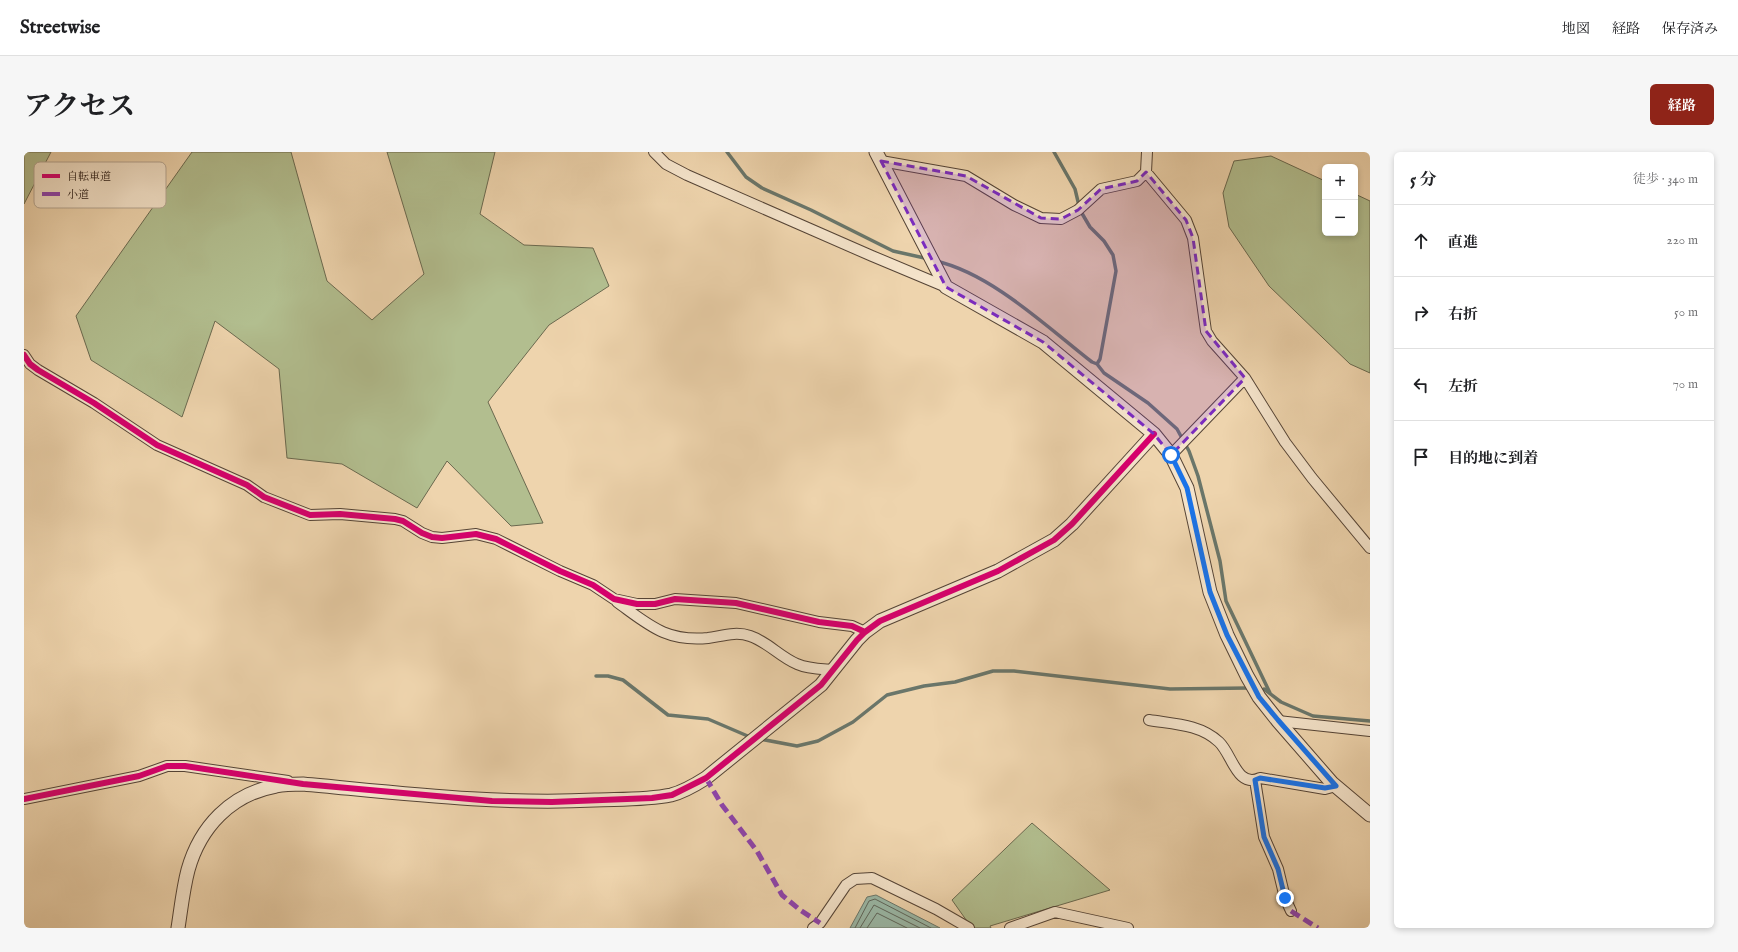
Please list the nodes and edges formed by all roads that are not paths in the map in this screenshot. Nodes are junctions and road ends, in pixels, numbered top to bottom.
1 (654, 152) edge
2 (1147, 152) edge
3 (879, 157) edge
4 (1146, 172) junction
5 (946, 287) junction
6 (24, 355) edge
7 (1245, 378) junction
8 (1154, 434) junction
9 (1174, 452) junction
10 (1370, 548) edge
11 (614, 599) junction
12 (865, 632) junction
13 (834, 670) junction
14 (1149, 720) dead end
15 (1278, 720) junction
16 (1370, 731) edge
17 (1255, 780) junction
18 (304, 784) junction
19 (1336, 786) junction
20 (24, 799) edge
21 (1370, 815) edge
22 (1291, 911) dead end
23 (178, 928) edge
24 (813, 928) edge
25 (969, 928) edge
26 (1010, 928) edge
27 (1128, 928) edge

1 - 5 street
2 - 4 street
3 - 4 street
3 - 5 street
4 - 7 street
5 - 8 street
6 - 11 street
7 - 9 street
7 - 10 street
8 - 9 street
8 - 12 street
9 - 15 street
11 - 12 street
11 - 13 street
12 - 13 street
13 - 18 street
14 - 17 street
15 - 16 street
15 - 19 street
17 - 19 street
17 - 22 street
18 - 20 street
18 - 23 street
19 - 21 street
24 - 25 street
26 - 27 street

